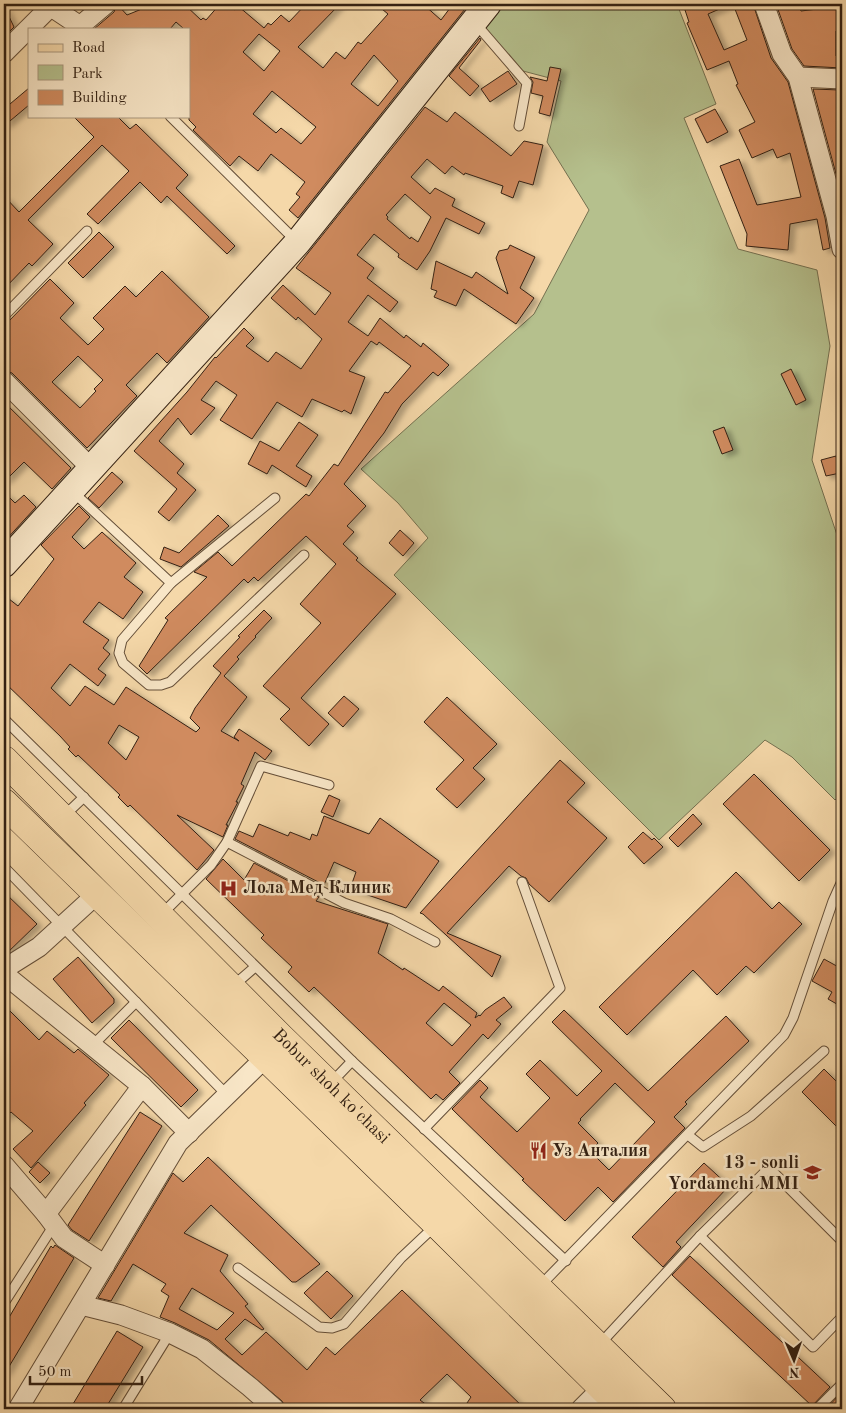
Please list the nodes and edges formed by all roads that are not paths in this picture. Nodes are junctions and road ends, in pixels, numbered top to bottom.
1 (106, 4) edge
2 (764, 4) edge
3 (50, 5) edge
4 (481, 13) edge
5 (81, 28) edge
6 (4, 53) edge
7 (798, 77) junction
8 (842, 79) edge
9 (172, 118) edge
10 (518, 126) dead end
11 (87, 231) dead end
12 (298, 242) junction
13 (842, 249) edge
14 (4, 316) edge
15 (4, 381) edge
16 (92, 469) junction
17 (72, 491) junction
18 (275, 498) dead end
19 (304, 555) dead end
20 (4, 564) edge
21 (171, 583) junction
22 (4, 719) edge
23 (4, 760) edge
24 (329, 785) dead end
25 (84, 797) junction
26 (4, 803) edge
27 (62, 818) junction
28 (227, 842) junction
29 (4, 867) edge
30 (842, 881) edge
31 (522, 882) dead end
32 (97, 894) junction
33 (182, 894) junction
34 (160, 916) junction
35 (62, 926) junction
36 (434, 942) dead end
37 (255, 967) junction
38 (4, 969) edge
39 (4, 974) edge
40 (231, 987) junction
41 (136, 1002) junction
42 (92, 1046) junction
43 (824, 1051) dead end
44 (265, 1058) junction
45 (352, 1061) junction
46 (329, 1085) junction
47 (142, 1086) junction
48 (227, 1095) junction
49 (424, 1129) junction
50 (189, 1133) junction
51 (688, 1135) junction
52 (4, 1166) edge
53 (50, 1219) junction
54 (437, 1224) junction
55 (700, 1236) junction
56 (842, 1241) edge
57 (566, 1260) junction
58 (105, 1265) junction
59 (238, 1268) dead end
60 (537, 1289) junction
61 (4, 1303) edge
62 (81, 1305) junction
63 (842, 1317) edge
64 (170, 1333) junction
65 (597, 1347) junction
66 (842, 1384) edge
67 (602, 1388) junction
68 (271, 1408) edge
69 (18, 1409) edge
70 (123, 1409) edge
71 (581, 1409) edge
72 (624, 1409) edge
73 (662, 1409) edge
74 (817, 1409) edge

1 - 5 street
2 - 7 street
3 - 5 street
3 - 6 street
4 - 10 lane
4 - 12 street
7 - 8 street
7 - 13 street
9 - 12 lane
11 - 14 lane
12 - 16 street
15 - 16 street
16 - 17 street
17 - 20 street
17 - 21 lane
18 - 21 lane
19 - 21 lane
22 - 25 lane
23 - 27 main road, Bobur shoh ko'chasi
24 - 28 lane
25 - 27 lane
25 - 33 lane
26 - 32 main road, Bobur shoh ko'chasi
27 - 34 main road, Bobur shoh ko'chasi
28 - 33 lane
28 - 36 lane
29 - 35 lane
30 - 51 lane
31 - 49 lane
32 - 35 street
32 - 44 main road, Bobur shoh ko'chasi
33 - 34 lane
33 - 37 lane
34 - 40 main road, Bobur shoh ko'chasi
35 - 38 street
35 - 41 lane
37 - 40 lane
37 - 45 lane
39 - 42 street
40 - 46 main road, Bobur shoh ko'chasi
41 - 42 lane
41 - 48 lane
42 - 47 street
43 - 51 lane
44 - 48 street
44 - 54 main road, Bobur shoh ko'chasi
45 - 46 lane
45 - 49 lane
46 - 60 main road, Bobur shoh ko'chasi
47 - 50 street
47 - 53 street
48 - 50 street
49 - 57 lane
50 - 58 street
51 - 57 lane
52 - 53 street
53 - 58 street
53 - 61 lane
54 - 59 lane
54 - 67 main road, Bobur shoh ko'chasi
55 - 56 lane
55 - 63 lane
55 - 65 lane
57 - 60 lane
58 - 62 street
60 - 65 main road, Bobur shoh ko'chasi
62 - 64 street
62 - 69 street
64 - 68 street
64 - 70 lane
65 - 73 main road, Bobur shoh ko'chasi
66 - 74 lane
67 - 71 street
67 - 72 main road, Bobur shoh ko'chasi

